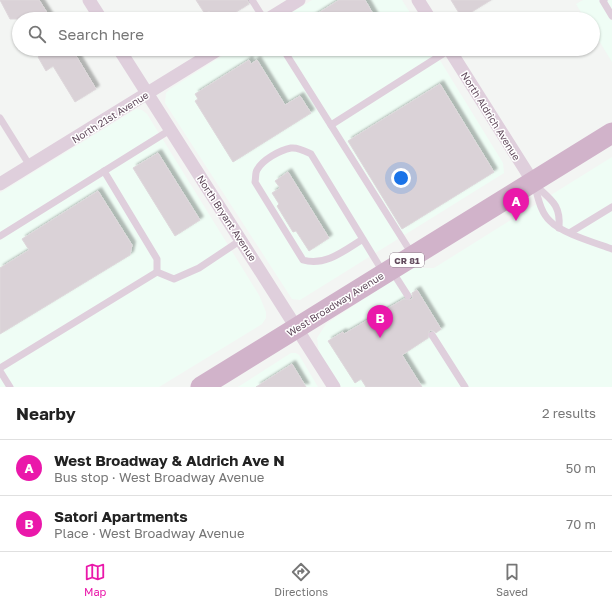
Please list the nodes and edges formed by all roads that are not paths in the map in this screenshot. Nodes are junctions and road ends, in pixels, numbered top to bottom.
1 (89, 0) edge
2 (252, 0) edge
3 (299, 0) edge
4 (418, 0) edge
5 (604, 0) edge
6 (97, 12) edge
7 (260, 12) edge
8 (279, 12) edge
9 (426, 12) edge
10 (612, 16) edge
11 (123, 56) edge
12 (208, 56) edge
13 (287, 56) edge
14 (438, 56) edge
15 (453, 56) edge
16 (147, 94) junction
17 (0, 118) edge
18 (331, 125) junction
19 (170, 130) junction
20 (612, 133) edge
21 (30, 166) junction
22 (104, 171) junction
23 (533, 182) junction
24 (0, 184) edge
25 (612, 207) edge
26 (559, 228) junction
27 (571, 232) junction
28 (0, 236) edge
29 (364, 239) junction
30 (241, 240) junction
31 (612, 249) edge
32 (413, 256) junction
33 (157, 272) junction
34 (388, 272) junction
35 (408, 296) dead end
36 (297, 328) junction
37 (432, 335) dead end
38 (0, 368) edge
39 (0, 371) edge
40 (10, 387) edge
41 (201, 387) edge
42 (334, 387) edge
43 (466, 387) edge

1 - 6 street
2 - 7 lane
3 - 8 street
4 - 9 street
5 - 10 lane
11 - 16 street, North Bryant Avenue
12 - 16 street, North 21st Avenue
13 - 18 lane
14 - 18 lane
15 - 23 street, North Aldrich Avenue
16 - 19 street, North Bryant Avenue
16 - 21 street, North 21st Avenue
17 - 21 lane
18 - 32 lane
19 - 22 lane
19 - 30 street, North Bryant Avenue
20 - 23 main road, West Broadway Avenue / CR 81
21 - 24 street, North 21st Avenue
22 - 28 lane
22 - 33 lane
23 - 26 lane
23 - 26 lane
23 - 32 main road, West Broadway Avenue / CR 81
25 - 27 lane
26 - 27 lane
27 - 31 lane
29 - 29 lane
29 - 34 lane
30 - 33 lane
30 - 36 street, North Bryant Avenue
32 - 34 main road, West Broadway Avenue / CR 81
33 - 38 lane
34 - 35 lane
34 - 36 main road, West Broadway Avenue / CR 81
36 - 41 main road, West Broadway Avenue / CR 81
36 - 42 street, North Bryant Avenue
37 - 43 lane
39 - 40 lane

